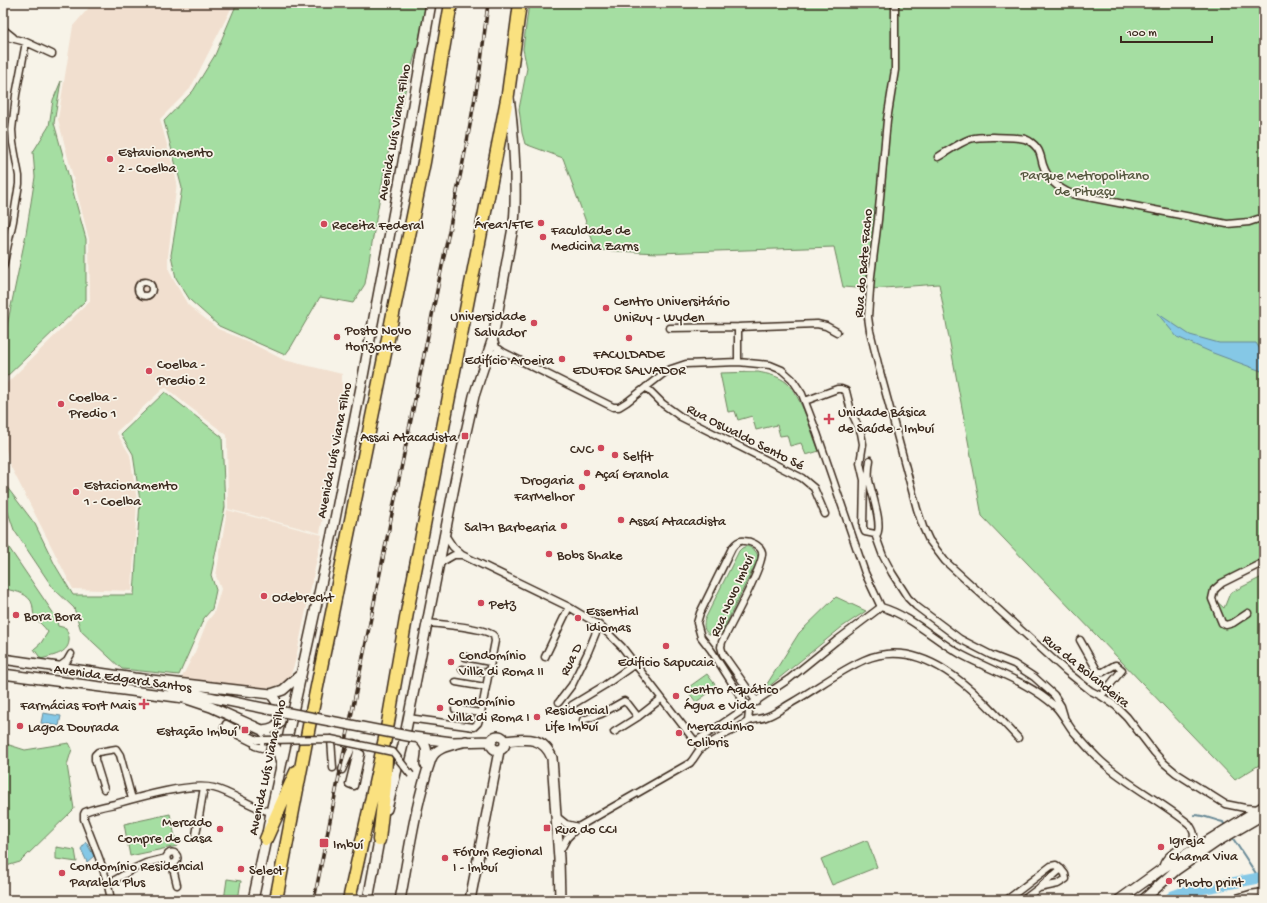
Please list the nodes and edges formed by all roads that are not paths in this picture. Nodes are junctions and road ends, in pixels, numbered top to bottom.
1 (431, 3) edge
2 (451, 3) edge
3 (520, 3) edge
4 (895, 3) edge
5 (3, 29) edge
6 (3, 36) edge
7 (17, 39) junction
8 (26, 42) junction
9 (52, 54) dead end
10 (508, 94) junction
11 (938, 157) dead end
12 (1264, 217) edge
13 (3, 267) edge
14 (738, 327) junction
15 (670, 328) dead end
16 (837, 332) dead end
17 (493, 338) junction
18 (503, 352) junction
19 (487, 356) junction
20 (738, 362) junction
21 (646, 387) junction
22 (805, 401) junction
23 (870, 460) dead end
24 (825, 514) dead end
25 (445, 535) junction
26 (876, 536) junction
27 (462, 555) junction
28 (945, 561) joint
29 (1264, 562) edge
30 (440, 563) junction
31 (569, 606) junction
32 (881, 607) junction
33 (1248, 613) dead end
34 (427, 623) junction
35 (599, 625) junction
36 (960, 639) junction
37 (1080, 640) dead end
38 (955, 651) junction
39 (71, 654) dead end
40 (465, 657) dead end
41 (544, 657) dead end
42 (3, 659) edge
43 (490, 662) junction
44 (636, 664) junction
45 (59, 667) junction
46 (462, 669) dead end
47 (3, 674) edge
48 (301, 674) junction
49 (488, 674) junction
50 (134, 678) junction
51 (740, 678) junction
52 (456, 682) dead end
53 (733, 683) junction
54 (485, 687) junction
55 (271, 694) junction
56 (1101, 696) junction
57 (661, 699) junction
58 (559, 702) dead end
59 (757, 702) junction
60 (572, 705) dead end
61 (748, 708) junction
62 (455, 709) dead end
63 (481, 713) junction
64 (1064, 716) junction
65 (638, 717) junction
66 (408, 718) junction
67 (583, 720) dead end
68 (748, 721) junction
69 (262, 730) junction
70 (235, 732) dead end
71 (614, 732) dead end
72 (386, 734) junction
73 (415, 737) junction
74 (1018, 738) dead end
75 (331, 739) junction
76 (264, 740) junction
77 (240, 741) dead end
78 (466, 741) junction
79 (695, 742) junction
80 (248, 744) dead end
81 (356, 744) junction
82 (501, 744) junction
83 (255, 746) dead end
84 (701, 749) junction
85 (360, 754) dead end
86 (303, 756) junction
87 (281, 767) junction
88 (333, 768) dead end
89 (342, 770) dead end
90 (411, 775) dead end
91 (204, 787) junction
92 (104, 789) dead end
93 (420, 791) junction
94 (132, 799) junction
95 (1262, 810) edge
96 (271, 812) junction
97 (556, 816) junction
98 (578, 827) junction
99 (196, 835) dead end
100 (266, 839) junction
101 (1216, 839) junction
102 (379, 840) junction
103 (166, 858) junction
104 (559, 859) junction
105 (172, 864) junction
106 (1061, 868) junction
107 (1162, 869) junction
108 (108, 884) junction
109 (177, 885) dead end
110 (1039, 888) junction
111 (1264, 892) edge
112 (1008, 899) dead end
113 (111, 900) edge
114 (253, 900) edge
115 (276, 900) edge
116 (349, 900) edge
117 (368, 900) edge
118 (400, 900) edge
119 (470, 900) edge
120 (560, 900) edge
121 (1023, 900) edge
122 (1120, 900) edge
123 (1143, 900) edge
124 (1230, 900) edge

1 - 48 main road, Avenida Luís Viana Filho
2 - 86 highway
3 - 10 highway
4 - 28 street, Rua do Bate Facho
5 - 7 street
6 - 7 street
7 - 8 street
8 - 9 street
8 - 13 street
10 - 17 main road
10 - 72 highway
11 - 12 street
14 - 15 street
14 - 16 street
14 - 20 street
17 - 18 street
17 - 19 main road
18 - 19 street
18 - 21 street
19 - 25 main road
20 - 21 street
20 - 22 street
21 - 24 street, Rua Oswaldo Sento Sé
22 - 26 street
22 - 32 street
23 - 26 street
25 - 27 street
25 - 30 main road
26 - 36 street
27 - 30 street
27 - 31 street
28 - 56 street, Rua da Bolandeira
29 - 33 street
30 - 34 main road
31 - 35 street
31 - 41 street
32 - 38 street
32 - 59 street
34 - 43 street
34 - 66 main road
35 - 44 street
35 - 58 street, Rua D
36 - 38 street
36 - 64 street
37 - 56 street
38 - 64 street
39 - 45 street
40 - 43 street
42 - 45 main road, Avenida Edgard Santos
43 - 49 street
44 - 57 street
44 - 60 street
45 - 50 main road, Avenida Edgard Santos
46 - 49 street
47 - 69 main road, Avenida Edgard Santos
48 - 55 main road
48 - 87 main road, Avenida Luís Viana Filho
49 - 54 street
50 - 55 main road, Avenida Edgard Santos
50 - 73 main road, bridge
51 - 53 street
51 - 53 street, Rua Novo Imbuí
51 - 59 street, Rua Novo Imbuí
52 - 54 street
53 - 61 street, Rua Novo Imbuí
54 - 63 street
55 - 69 main road
56 - 95 street, Rua da Bolandeira
57 - 65 street
57 - 79 street
59 - 61 street
61 - 68 street
61 - 79 street
62 - 63 street
63 - 66 street
64 - 107 street
65 - 67 street
65 - 71 street
66 - 102 main road
68 - 74 street
68 - 84 street
69 - 87 main road, Avenida Edgard Santos
70 - 76 street
72 - 102 highway
72 - 116 highway
73 - 78 main road
73 - 93 main road
75 - 76 street, bridge
75 - 81 street, bridge
75 - 88 street
76 - 83 street
77 - 80 street
78 - 82 main road
78 - 93 main road
79 - 84 street
81 - 85 street
81 - 89 street
81 - 90 street, bridge
82 - 97 main road
82 - 119 main road
84 - 98 street
86 - 100 highway
86 - 115 highway
87 - 96 main road, Avenida Luís Viana Filho
91 - 94 street
91 - 96 street
91 - 99 street
92 - 94 street
93 - 118 main road
94 - 108 street
95 - 101 main road
96 - 100 main road, Avenida Luís Viana Filho
97 - 98 street
97 - 104 main road
98 - 104 street
100 - 114 main road, Avenida Luís Viana Filho
101 - 107 main road
101 - 123 main road
102 - 117 main road
103 - 105 street
103 - 105 street
103 - 108 street
104 - 120 main road
105 - 109 street
106 - 110 street
106 - 110 street
106 - 112 street
107 - 122 main road
108 - 113 street
110 - 121 street
111 - 124 street

